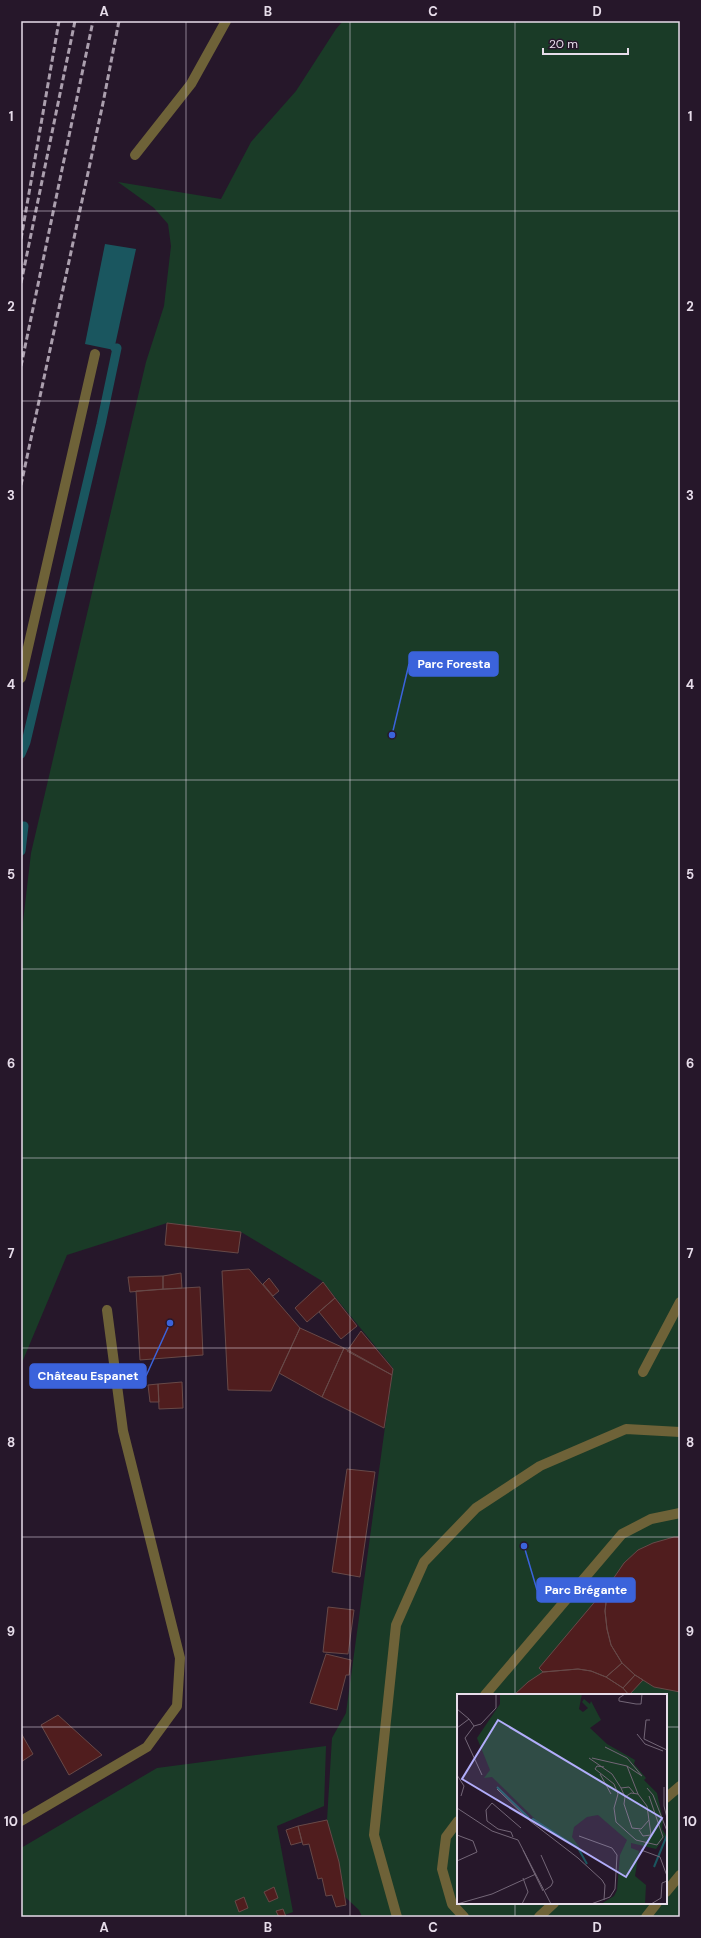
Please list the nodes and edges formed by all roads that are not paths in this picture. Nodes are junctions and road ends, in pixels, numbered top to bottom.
1 (226, 21) edge
2 (136, 155) dead end
3 (95, 354) dead end
4 (21, 678) edge
5 (680, 1302) edge
6 (107, 1310) dead end
7 (643, 1372) dead end
8 (680, 1432) edge
9 (680, 1513) edge
10 (486, 1694) edge
11 (680, 1786) edge
12 (667, 1797) edge
13 (21, 1821) edge
14 (457, 1822) edge
15 (680, 1875) edge
16 (667, 1891) edge
17 (553, 1904) edge
18 (656, 1904) edge
19 (396, 1917) edge
20 (464, 1917) edge
21 (538, 1917) edge
22 (646, 1917) edge

1 - 2 lane
3 - 4 lane
5 - 7 lane
6 - 13 lane
8 - 19 lane
9 - 10 lane
11 - 12 lane
14 - 20 lane
15 - 16 lane
17 - 21 lane
18 - 22 lane

